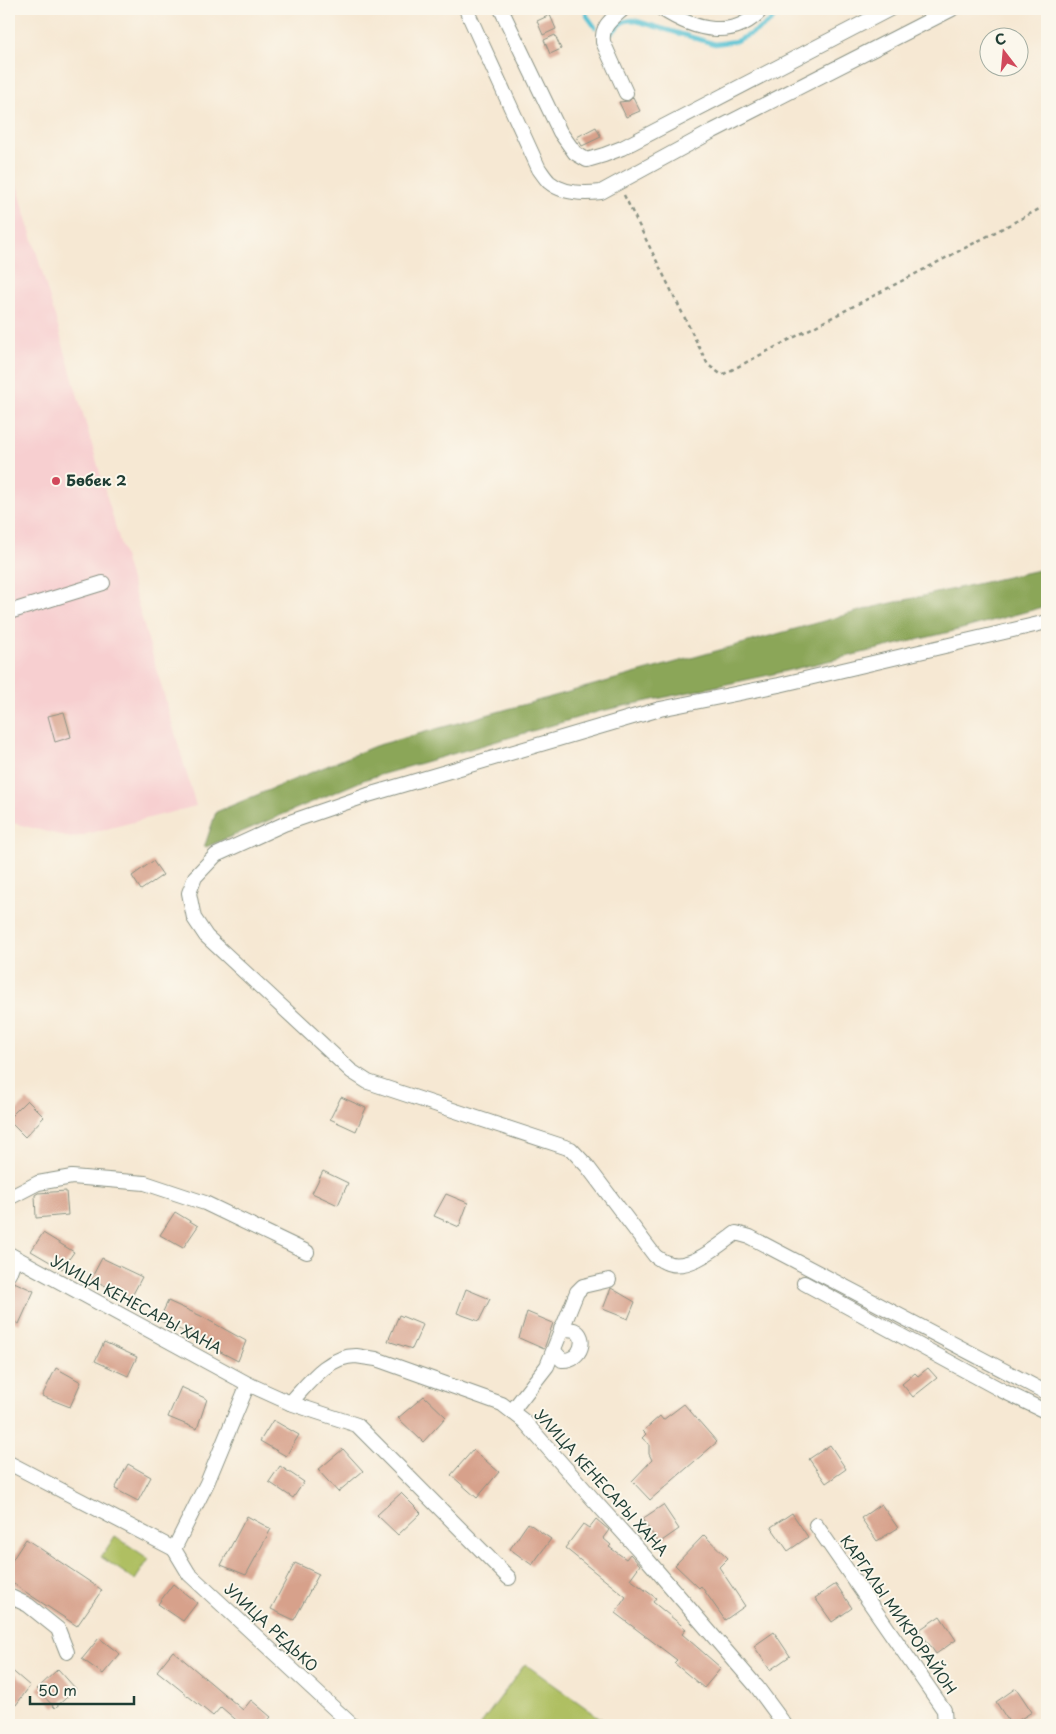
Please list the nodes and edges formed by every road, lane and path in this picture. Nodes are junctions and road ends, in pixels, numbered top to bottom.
1 (466, 9) edge
2 (502, 9) edge
3 (623, 9) edge
4 (662, 9) edge
5 (762, 9) edge
6 (890, 9) edge
7 (952, 9) edge
8 (626, 93) dead end
9 (618, 183) junction
10 (1047, 205) edge
11 (103, 584) dead end
12 (9, 612) edge
13 (1047, 622) edge
14 (9, 1198) edge
15 (307, 1252) dead end
16 (12, 1256) edge
17 (9, 1274) edge
18 (609, 1280) dead end
19 (804, 1283) dead end
20 (561, 1329) junction
21 (554, 1351) junction
22 (248, 1384) junction
23 (1047, 1393) edge
24 (290, 1403) junction
25 (512, 1411) junction
26 (1047, 1412) edge
27 (9, 1463) edge
28 (816, 1525) dead end
29 (174, 1549) junction
30 (509, 1578) dead end
31 (9, 1596) edge
32 (67, 1652) dead end
33 (944, 1710) junction
34 (352, 1725) edge
35 (785, 1725) edge
36 (946, 1725) edge
37 (957, 1725) edge

1 - 9 street
2 - 6 street
3 - 8 street
4 - 5 street
7 - 9 street
9 - 10 path
11 - 12 street
13 - 23 street
14 - 15 street
16 - 17 street
16 - 22 street, УЛИЦА КЕНЕСАРЫ ХАНА
18 - 20 street
19 - 26 street
20 - 21 street
20 - 21 street
21 - 25 street
22 - 24 street, УЛИЦА КЕНЕСАРЫ ХАНА
22 - 29 street
24 - 25 street, УЛИЦА КЕНЕСАРЫ ХАНА
24 - 30 street, УЛИЦА КЕНЕСАРЫ ХАНА
25 - 35 street, УЛИЦА КЕНЕСАРЫ ХАНА
27 - 29 street
28 - 33 street, КАРГАЛЫ МИКРОРАЙОН
29 - 34 street, УЛИЦА РЕДЬКО
31 - 32 street
33 - 36 street, КАРГАЛЫ МИКРОРАЙОН
33 - 37 street

